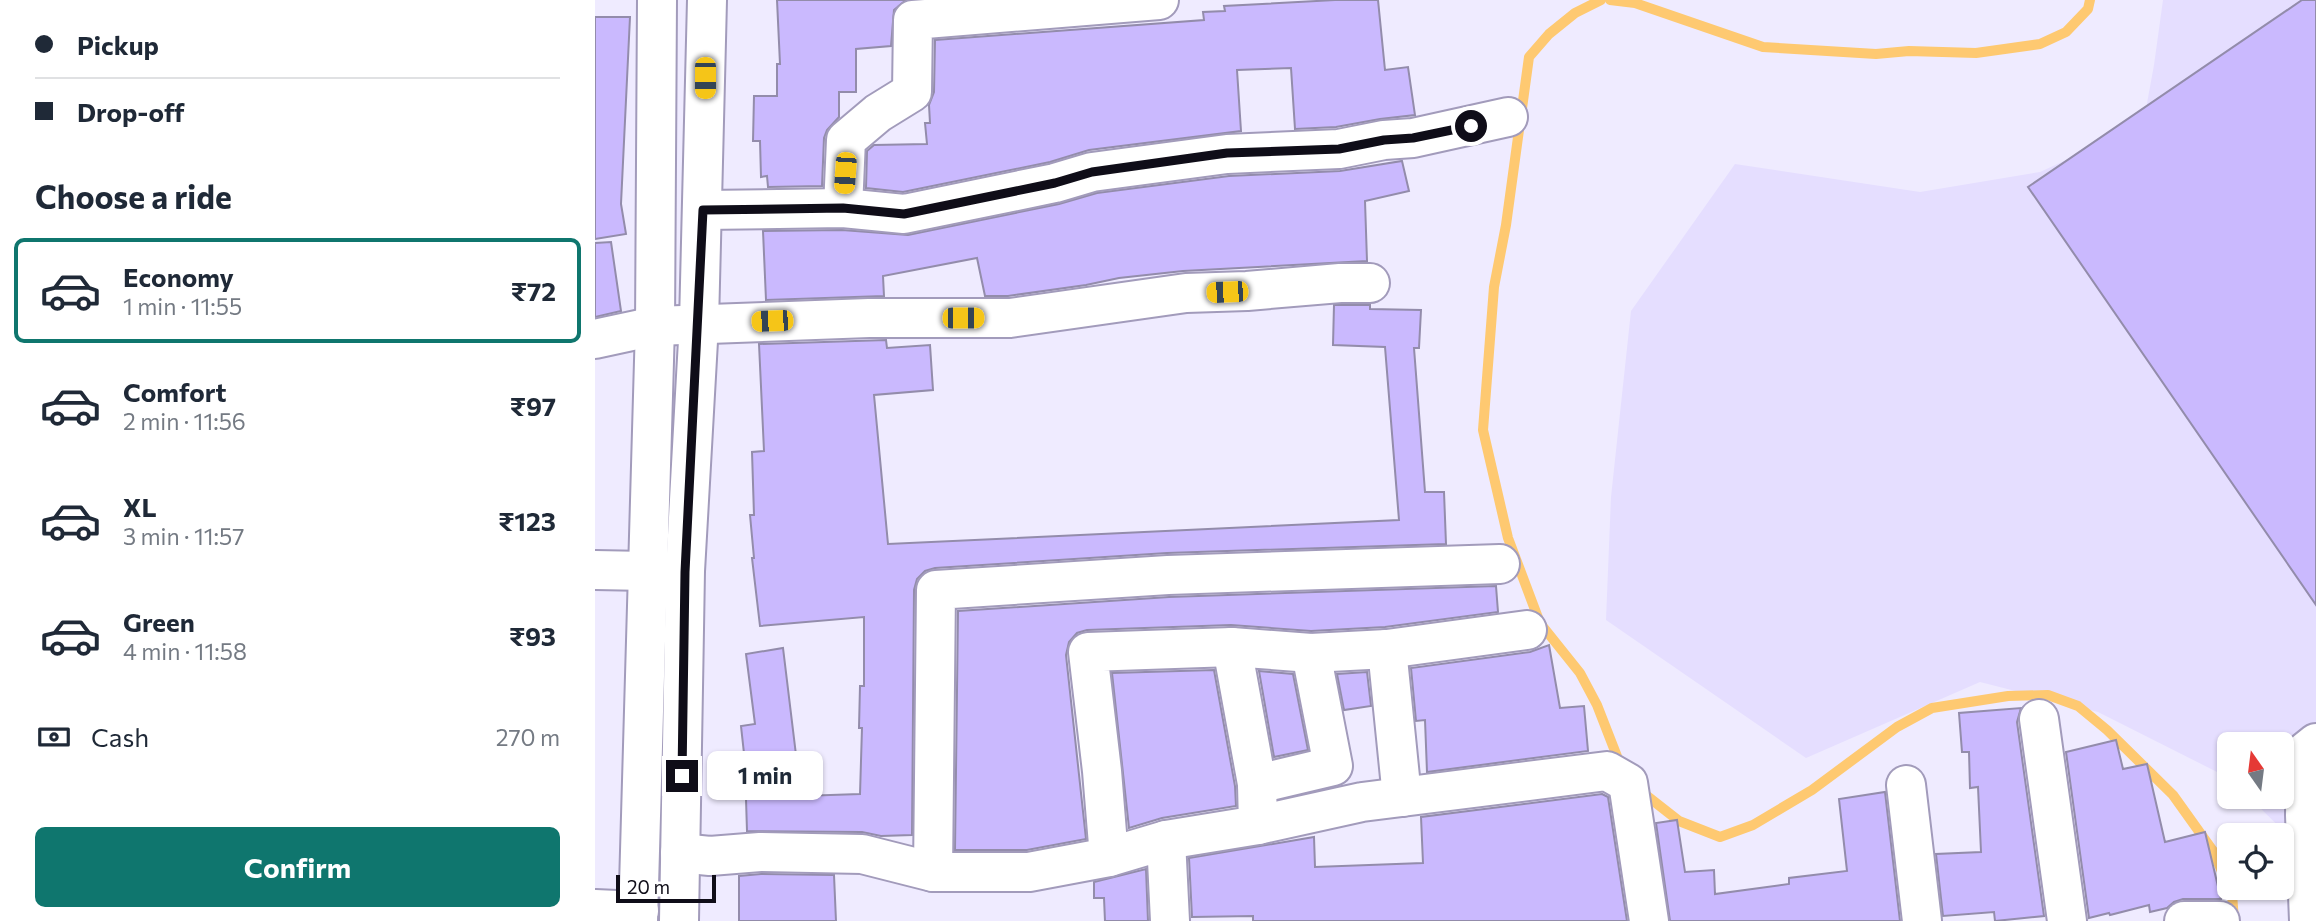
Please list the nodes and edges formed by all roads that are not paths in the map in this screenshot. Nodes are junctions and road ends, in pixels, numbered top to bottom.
1 (657, 0) edge
2 (707, 0) edge
3 (1159, 0) edge
4 (911, 10) edge
5 (1508, 117) dead end
6 (843, 208) junction
7 (703, 210) junction
8 (1370, 283) dead end
9 (699, 324) junction
10 (655, 326) junction
11 (595, 340) edge
12 (1500, 564) dead end
13 (595, 570) edge
14 (647, 571) junction
15 (1527, 630) dead end
16 (1232, 647) junction
17 (1387, 649) junction
18 (1311, 653) junction
19 (2039, 719) dead end
20 (2316, 743) edge
21 (1257, 784) junction
22 (1906, 785) dead end
23 (1402, 797) junction
24 (1258, 825) junction
25 (1166, 840) junction
26 (680, 853) junction
27 (1109, 857) junction
28 (933, 872) junction
29 (595, 909) edge
30 (639, 916) edge
31 (679, 921) edge
32 (1170, 921) edge
33 (1649, 921) edge
34 (1922, 921) edge
35 (2067, 921) edge
36 (2184, 921) edge
37 (2220, 921) edge
38 (2309, 921) edge

1 - 10 street
2 - 7 street
3 - 4 street
4 - 6 street
5 - 6 street
6 - 7 street
7 - 9 street
8 - 9 street
9 - 10 street
9 - 26 street
10 - 11 street
10 - 14 street
12 - 28 street
13 - 14 street
14 - 30 street
15 - 17 street
16 - 18 street
16 - 21 street
16 - 27 street
17 - 18 street
17 - 23 street
18 - 21 street
19 - 35 street
20 - 38 street
21 - 24 street
22 - 34 street
23 - 24 street
23 - 33 street
24 - 25 street
25 - 27 street
25 - 32 street
26 - 28 street
26 - 31 street
27 - 28 street
29 - 30 street
36 - 37 street

